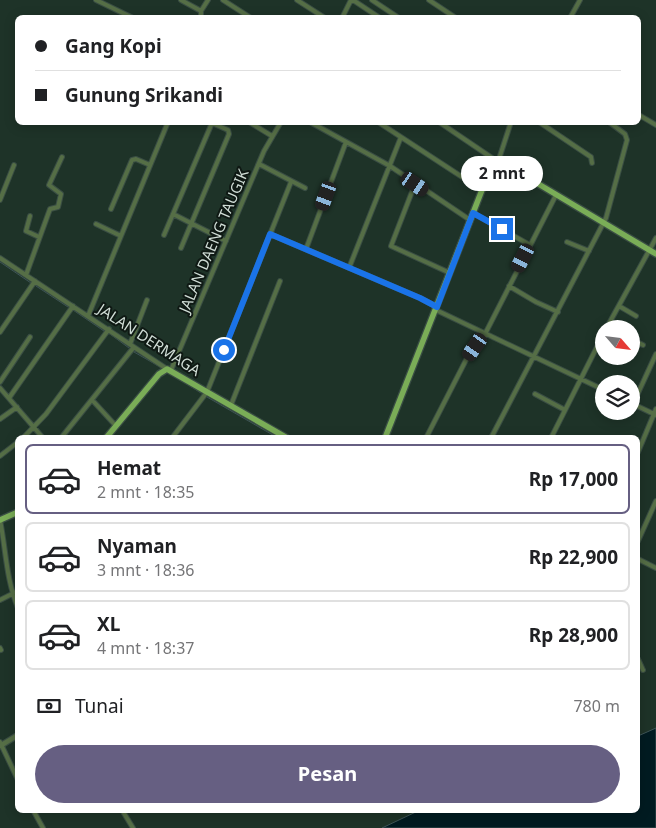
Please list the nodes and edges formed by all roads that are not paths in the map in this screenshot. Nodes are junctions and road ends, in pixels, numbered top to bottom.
1 (96, 0) edge
2 (181, 0) edge
3 (208, 0) edge
4 (223, 0) edge
5 (297, 0) edge
6 (352, 0) edge
7 (372, 0) edge
8 (429, 0) edge
9 (580, 0) edge
10 (201, 11) junction
11 (127, 15) edge
12 (201, 15) edge
13 (246, 15) edge
14 (320, 15) edge
15 (344, 15) edge
16 (375, 15) edge
17 (394, 15) edge
18 (452, 15) edge
19 (572, 15) edge
20 (641, 116) edge
21 (167, 125) edge
22 (211, 125) edge
23 (218, 125) edge
24 (254, 125) edge
25 (279, 125) edge
26 (315, 125) edge
27 (383, 125) edge
28 (443, 125) edge
29 (510, 125) edge
30 (543, 125) edge
31 (613, 125) edge
32 (656, 125) edge
33 (272, 136) junction
34 (401, 137) junction
35 (346, 142) junction
36 (62, 157) dead end
37 (498, 162) junction
38 (592, 163) dead end
39 (258, 164) junction
40 (14, 165) dead end
41 (150, 165) junction
42 (390, 166) junction
43 (291, 182) junction
44 (415, 184) junction
45 (305, 188) dead end
46 (482, 190) junction
47 (556, 195) junction
48 (0, 200) edge
49 (111, 209) dead end
50 (473, 213) junction
51 (173, 214) junction
52 (30, 216) dead end
53 (470, 220) junction
54 (192, 222) junction
55 (96, 224) dead end
56 (606, 225) junction
57 (164, 234) dead end
58 (270, 234) junction
59 (121, 236) junction
60 (40, 237) junction
61 (656, 238) edge
62 (226, 241) junction
63 (567, 242) dead end
64 (530, 245) junction
65 (181, 248) dead end
66 (306, 249) junction
67 (650, 250) junction
68 (589, 251) junction
69 (656, 254) edge
70 (0, 258) edge
71 (350, 268) junction
72 (450, 273) junction
73 (26, 274) junction
74 (36, 281) junction
75 (280, 281) dead end
76 (509, 286) junction
77 (147, 300) dead end
78 (73, 306) junction
79 (619, 306) junction
80 (436, 308) junction
81 (558, 312) junction
82 (88, 316) junction
83 (636, 316) dead end
84 (612, 320) edge
85 (1, 329) edge
86 (109, 329) junction
87 (484, 334) junction
88 (30, 337) dead end
89 (640, 344) edge
90 (132, 345) junction
91 (643, 345) dead end
92 (595, 350) edge
93 (656, 354) edge
94 (534, 357) junction
95 (169, 370) junction
96 (580, 379) junction
97 (0, 382) edge
98 (595, 386) edge
99 (640, 387) edge
100 (0, 388) edge
101 (207, 392) junction
102 (535, 394) dead end
103 (9, 398) junction
104 (94, 402) dead end
105 (231, 405) junction
106 (17, 407) junction
107 (640, 407) edge
108 (656, 409) edge
109 (565, 410) junction
110 (655, 414) edge
111 (0, 419) edge
112 (35, 426) junction
113 (116, 426) junction
114 (25, 435) edge
115 (41, 435) edge
116 (64, 435) edge
117 (108, 435) edge
118 (174, 435) edge
119 (282, 435) edge
120 (386, 435) edge
121 (428, 435) edge
122 (492, 435) edge
123 (552, 435) edge
124 (15, 444) edge
125 (640, 448) edge
126 (0, 456) edge
127 (656, 502) edge
128 (15, 513) edge
129 (0, 520) edge
130 (640, 537) edge
131 (640, 560) edge
132 (656, 568) edge
133 (15, 592) edge
134 (12, 594) junction
135 (0, 600) edge
136 (15, 601) edge
137 (640, 663) edge
138 (643, 670) dead end
139 (15, 736) edge
140 (0, 744) edge
141 (15, 774) edge
142 (35, 813) edge
143 (124, 813) edge
144 (43, 828) edge
145 (133, 828) edge

1 - 11 street
2 - 10 street
3 - 10 street
4 - 13 street
5 - 14 street
6 - 15 street
6 - 16 street
7 - 17 street
8 - 18 street
9 - 19 street
10 - 12 street
20 - 32 street
21 - 41 street
22 - 51 street
23 - 54 street
24 - 33 street
25 - 33 street, JALAN DAENG TAUGIK
26 - 35 street
27 - 34 street
28 - 37 street
29 - 37 street
30 - 38 street
31 - 56 street
33 - 39 street, JALAN DAENG TAUGIK
34 - 42 street
34 - 46 street
35 - 42 street
35 - 66 street
36 - 60 street
37 - 46 main road
37 - 47 main road
39 - 43 street
39 - 62 street, JALAN DAENG TAUGIK
40 - 48 street
41 - 49 street
41 - 59 street
42 - 44 street
42 - 71 street
43 - 45 street
43 - 58 street
44 - 53 street
44 - 72 street
46 - 50 main road
47 - 56 main road
47 - 64 street
50 - 53 main road
50 - 64 street
51 - 54 street
51 - 57 street
52 - 60 street
53 - 72 main road
54 - 62 street
54 - 65 street
55 - 59 street
56 - 67 main road
56 - 68 street
58 - 66 street
58 - 101 street
59 - 82 street
60 - 73 street
61 - 67 street
62 - 95 street, JALAN DAENG TAUGIK
63 - 68 street
64 - 76 street
66 - 71 street
67 - 69 main road
67 - 79 street
68 - 81 street
70 - 73 street, JALAN DERMAGA
71 - 80 street
72 - 80 main road
73 - 74 street, JALAN DERMAGA
74 - 78 street, JALAN DERMAGA
74 - 85 street
75 - 105 street
76 - 81 street
76 - 87 street
77 - 90 street
78 - 82 street, JALAN DERMAGA
78 - 103 street
79 - 83 street
79 - 84 street
80 - 87 street
80 - 120 main road
81 - 94 street
82 - 86 street, JALAN DERMAGA
86 - 90 street, JALAN DERMAGA
86 - 112 street
87 - 94 street
87 - 121 street
88 - 97 street
89 - 91 street
90 - 95 street, JALAN DERMAGA
90 - 116 street
92 - 96 street
93 - 99 street
94 - 96 street
94 - 122 street
95 - 101 main road, JALAN DERMAGA
95 - 113 main road
96 - 98 street
96 - 109 street
100 - 103 street
101 - 105 main road, JALAN DERMAGA
101 - 118 street
102 - 109 street
103 - 106 street
104 - 113 street
105 - 119 main road, JALAN DERMAGA
106 - 111 street
106 - 112 street
107 - 110 street
108 - 110 street
109 - 123 street
110 - 125 street
112 - 114 street
112 - 115 street
113 - 117 main road
124 - 126 street
127 - 130 street
128 - 129 main road
129 - 134 street
131 - 132 street
133 - 134 street
134 - 135 street
134 - 136 street
137 - 138 street
139 - 140 street
140 - 141 street
142 - 144 street
143 - 145 street

